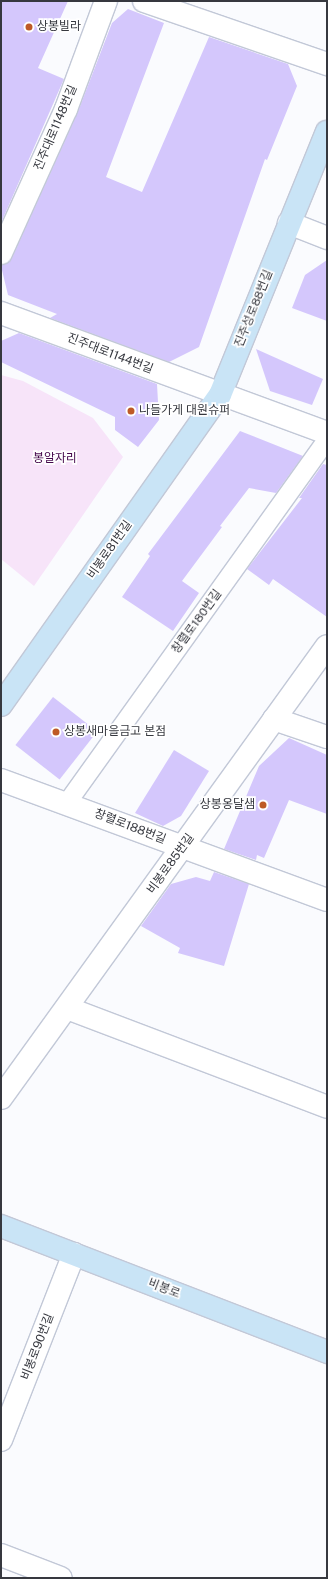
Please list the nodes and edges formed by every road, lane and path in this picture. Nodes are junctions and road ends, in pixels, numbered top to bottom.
1 (106, 1) edge
2 (144, 1) edge
3 (327, 64) edge
4 (327, 132) edge
5 (289, 224) junction
6 (327, 238) edge
7 (1, 253) edge
8 (1, 313) edge
9 (220, 395) junction
10 (327, 433) edge
11 (327, 440) edge
12 (327, 646) edge
13 (1, 705) edge
14 (274, 719) junction
15 (327, 738) edge
16 (1, 780) edge
17 (67, 804) junction
18 (182, 847) junction
19 (327, 900) edge
20 (67, 1008) junction
21 (1, 1098) edge
22 (327, 1107) edge
23 (1, 1226) edge
24 (74, 1254) junction
25 (327, 1352) edge
26 (1, 1440) edge
27 (1, 1555) edge
28 (61, 1578) edge

1 - 7 street, 진주대로1148번길
2 - 3 street
4 - 5 street, 진주성로88번길
5 - 6 street
5 - 9 street, 진주성로88번길
8 - 9 street, 진주대로1144번길
9 - 10 street
9 - 13 street, 비봉로81번길
11 - 17 lane, 창렬로180번길
12 - 14 street, 비봉로85번길
14 - 15 street
14 - 18 street, 비봉로85번길
16 - 17 street, 창렬로188번길
17 - 18 street, 창렬로188번길
18 - 19 street, 창렬로188번길
18 - 20 street, 비봉로85번길
20 - 21 street, 비봉로85번길
20 - 22 street
23 - 24 street, 비봉로
24 - 25 street, 비봉로
24 - 26 street, 비봉로90번길
27 - 28 street

